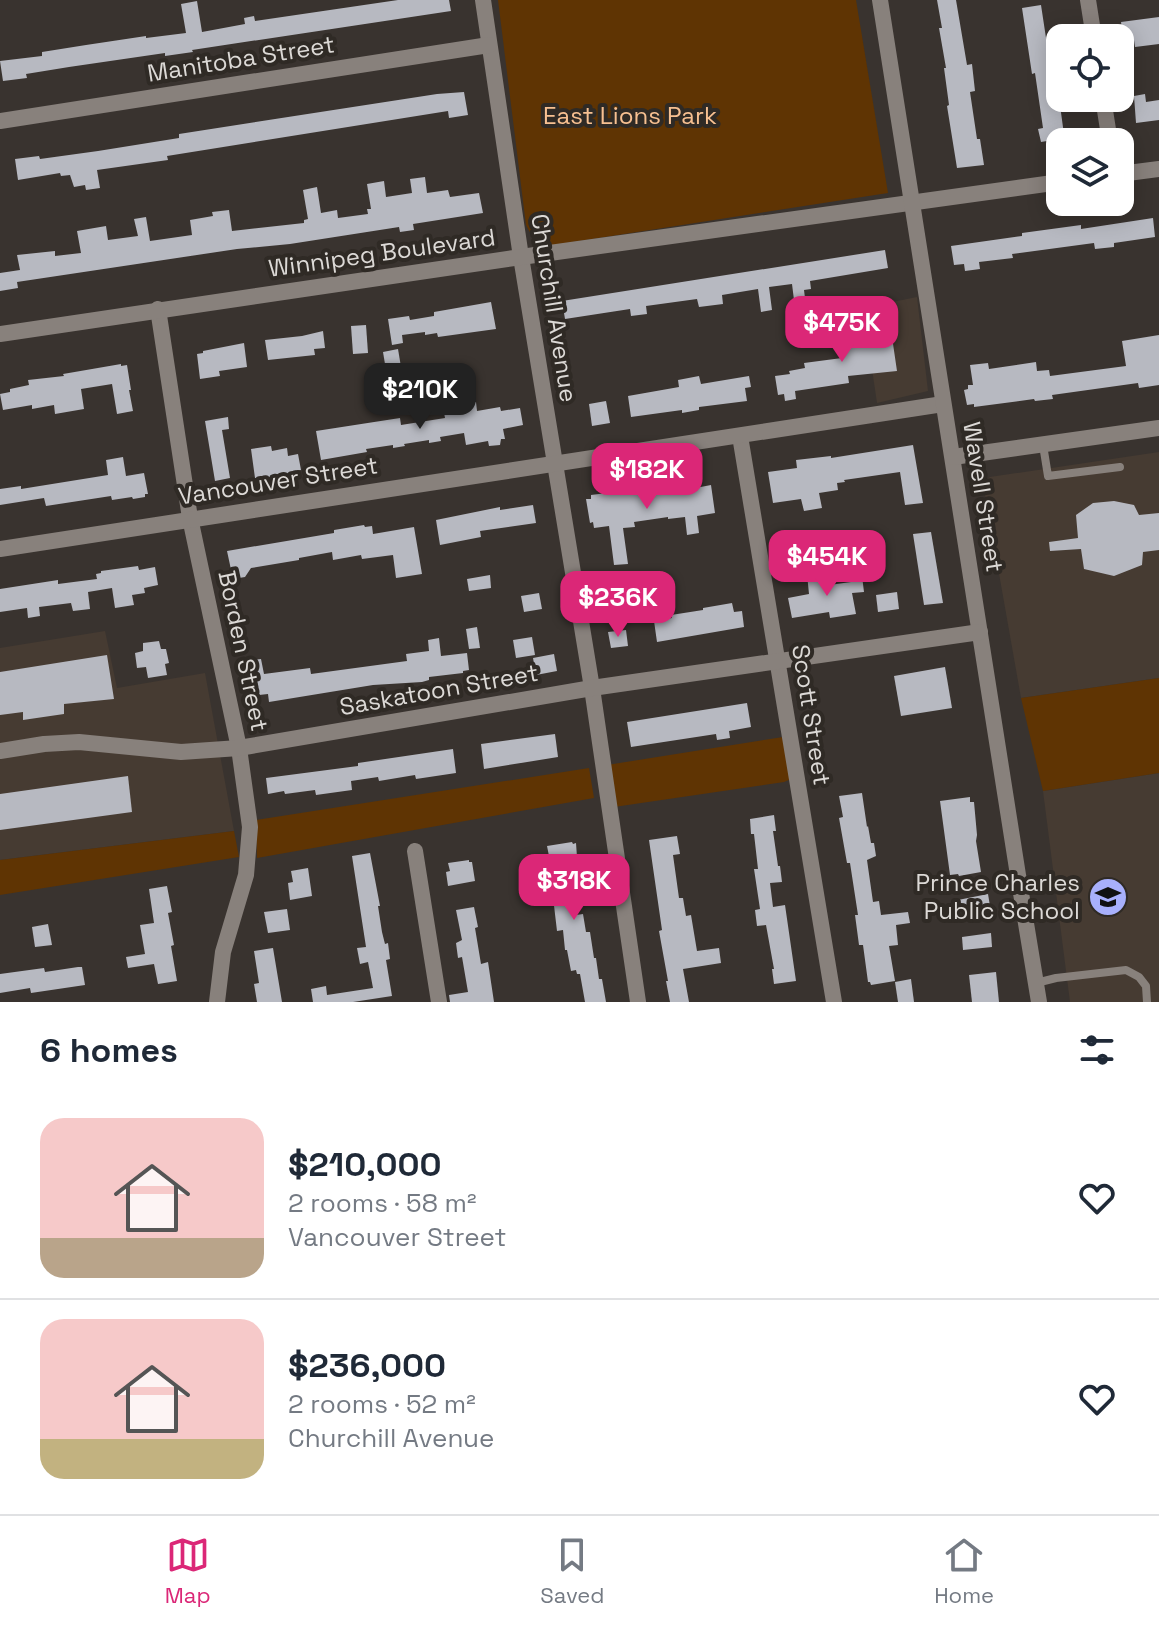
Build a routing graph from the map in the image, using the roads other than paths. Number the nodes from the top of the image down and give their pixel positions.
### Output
1 (483, 0) edge
2 (880, 0) edge
3 (1088, 0) edge
4 (1092, 24) edge
5 (489, 45) junction
6 (0, 121) edge
7 (1159, 169) edge
8 (1134, 172) edge
9 (1046, 184) edge
10 (913, 203) junction
11 (521, 257) junction
12 (158, 309) junction
13 (0, 334) edge
14 (943, 404) junction
15 (1159, 428) edge
16 (740, 436) junction
17 (1043, 445) junction
18 (953, 457) junction
19 (555, 463) junction
20 (1120, 467) dead end
21 (190, 518) junction
22 (0, 549) edge
23 (980, 632) junction
24 (778, 662) junction
25 (592, 688) junction
26 (239, 748) junction
27 (0, 751) edge
28 (415, 851) dead end
29 (1036, 983) junction
30 (217, 1002) edge
31 (439, 1002) edge
32 (638, 1002) edge
33 (834, 1002) edge
34 (1039, 1002) edge
35 (1147, 1002) edge

1 - 5 street, Churchill Avenue
2 - 10 street, Wavell Street
3 - 4 street
5 - 6 street, Manitoba Street
5 - 11 street, Churchill Avenue
7 - 8 street
9 - 10 street, Winnipeg Boulevard
10 - 11 street, Winnipeg Boulevard
10 - 14 street, Wavell Street
11 - 12 street, Winnipeg Boulevard
11 - 19 street, Churchill Avenue
12 - 13 street, Winnipeg Boulevard
12 - 21 street, Borden Street
14 - 16 street, Vancouver Street
14 - 18 street, Wavell Street
15 - 17 street
16 - 19 street, Vancouver Street
16 - 24 street, Scott Street
17 - 18 street
17 - 20 lane
18 - 23 street, Wavell Street
19 - 21 street, Vancouver Street
19 - 25 street, Churchill Avenue
21 - 22 street, Vancouver Street
21 - 26 street, Borden Street
23 - 24 street, Saskatoon Street
23 - 29 street, Wavell Street
24 - 25 street, Saskatoon Street
24 - 33 street, Scott Street
25 - 26 street, Saskatoon Street
25 - 32 street, Churchill Avenue
26 - 27 street, Saskatoon Street
26 - 30 street, Borden Street
28 - 31 street
29 - 34 street, Wavell Street
29 - 35 lane

